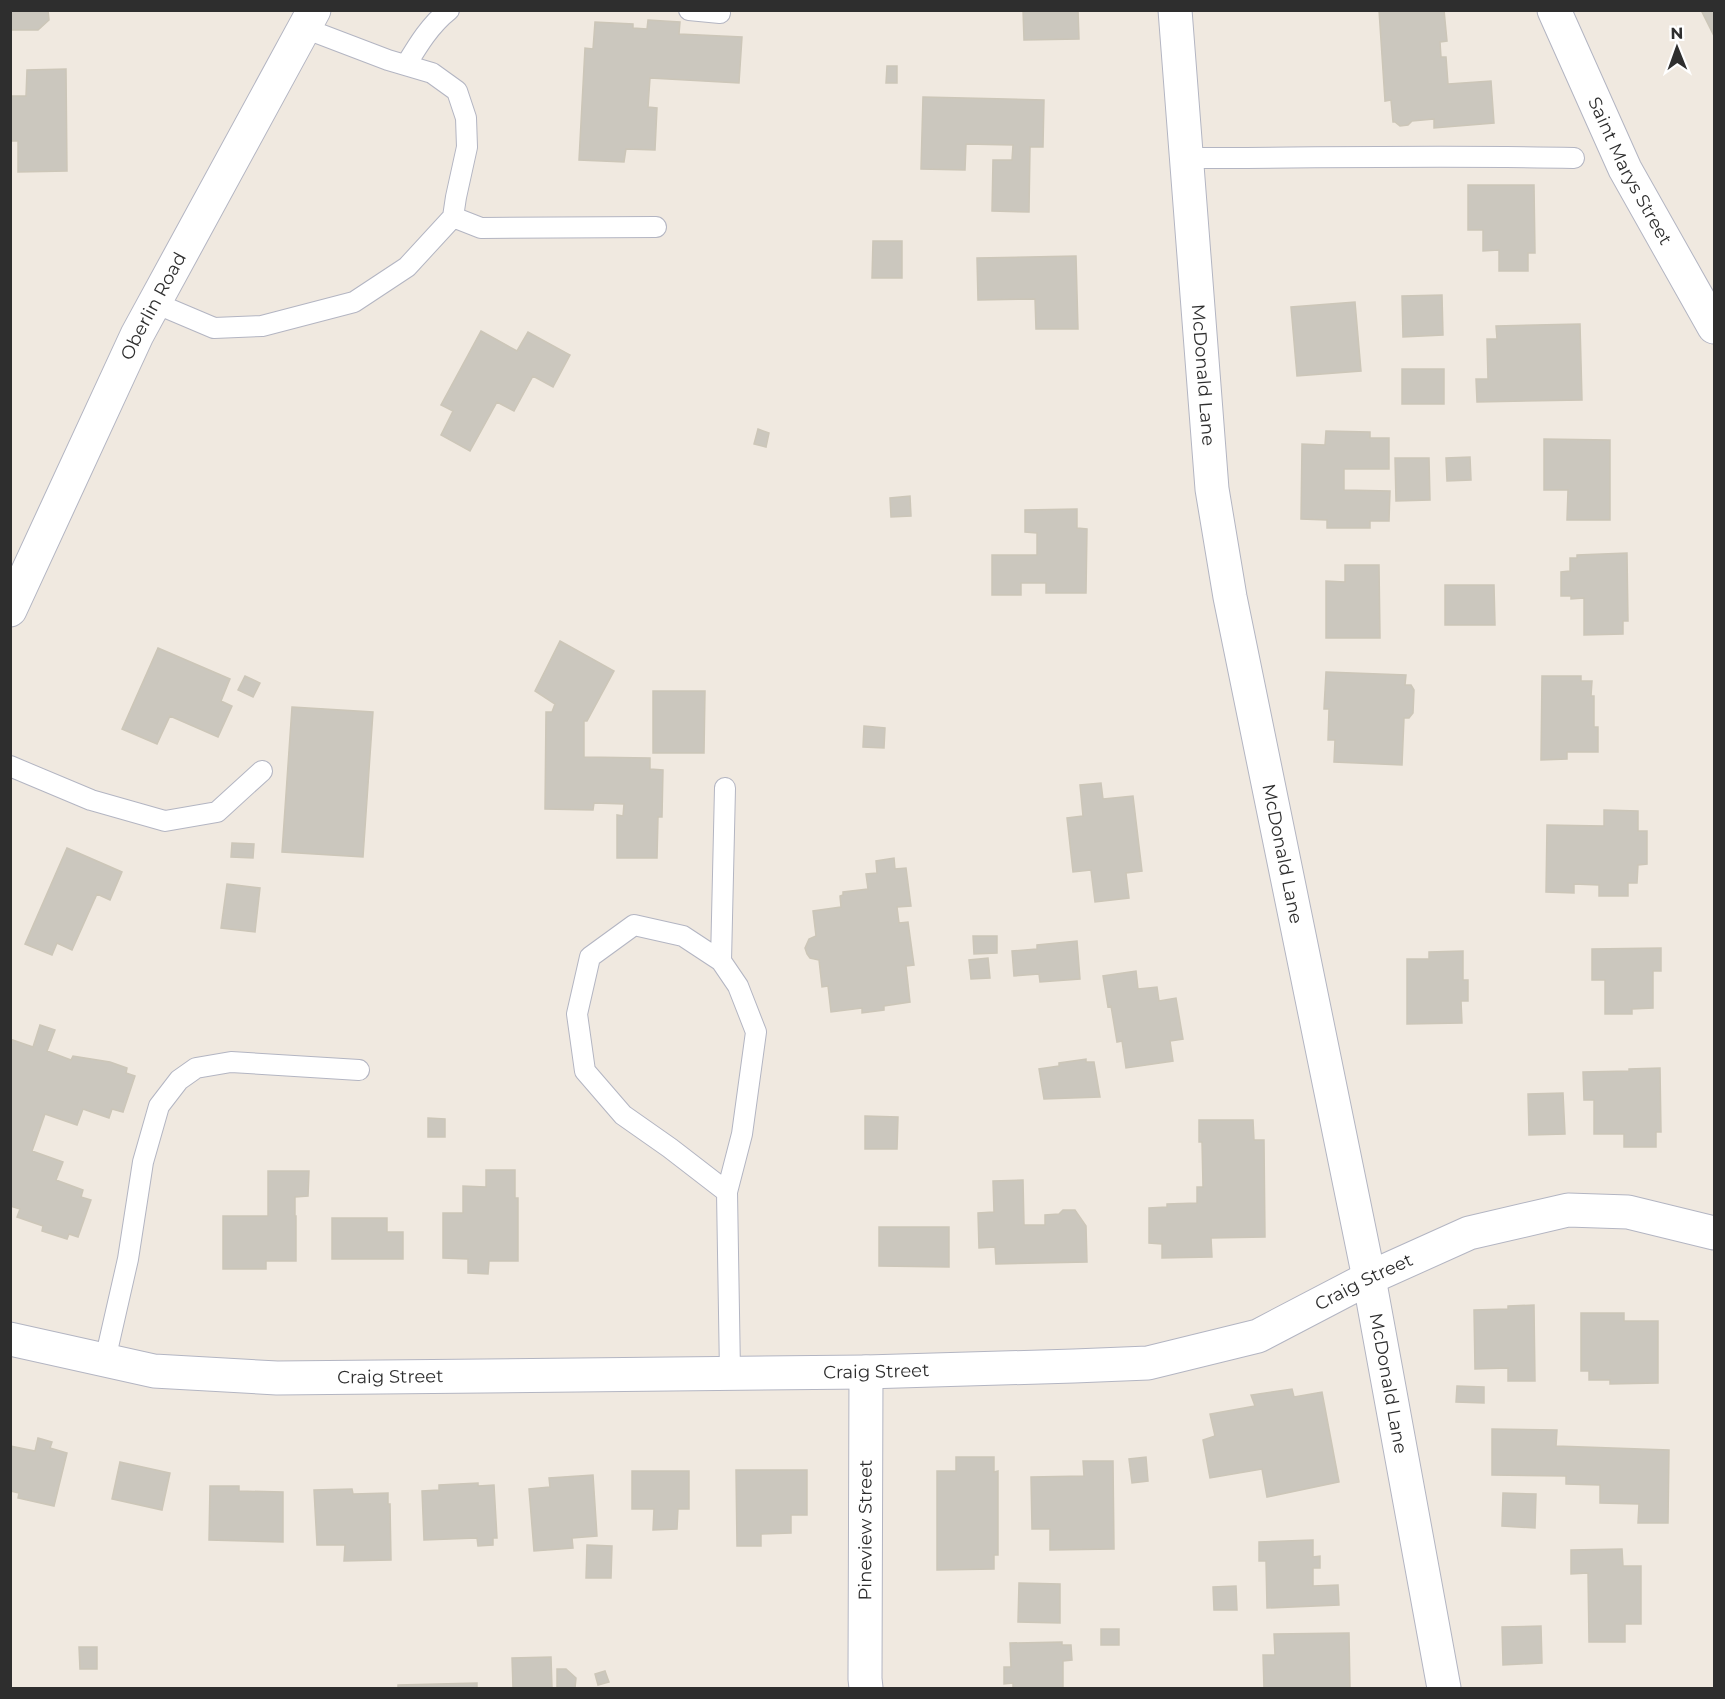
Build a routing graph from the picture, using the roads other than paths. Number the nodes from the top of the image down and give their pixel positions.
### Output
1 (449, 10) edge
2 (689, 10) edge
3 (1174, 10) edge
4 (1554, 10) edge
5 (720, 13) dead end
6 (309, 19) edge
7 (406, 65) junction
8 (1186, 158) junction
9 (1574, 158) dead end
10 (453, 217) junction
11 (656, 227) dead end
12 (155, 303) junction
13 (1714, 327) edge
14 (10, 610) edge
15 (10, 766) edge
16 (262, 771) dead end
17 (725, 788) dead end
18 (722, 961) junction
19 (359, 1070) dead end
20 (727, 1192) junction
21 (1714, 1233) edge
22 (1370, 1278) junction
23 (10, 1339) edge
24 (105, 1360) junction
25 (866, 1372) junction
26 (730, 1373) junction
27 (866, 1689) edge
28 (1444, 1689) edge

1 - 7 lane
2 - 5 lane
3 - 8 street, McDonald Lane
4 - 13 street, Saint Marys Street
6 - 7 lane
6 - 12 street, Oberlin Road
7 - 10 lane
8 - 9 lane
8 - 22 street, McDonald Lane
10 - 11 lane
10 - 12 lane
12 - 14 street, Oberlin Road
15 - 16 lane
17 - 18 lane
18 - 20 lane
18 - 20 lane
19 - 24 lane
20 - 26 lane
21 - 22 street, Craig Street
22 - 25 street, Craig Street
22 - 28 street, McDonald Lane
23 - 24 street, Craig Street
24 - 26 street, Craig Street
25 - 26 street, Craig Street
25 - 27 street, Pineview Street

